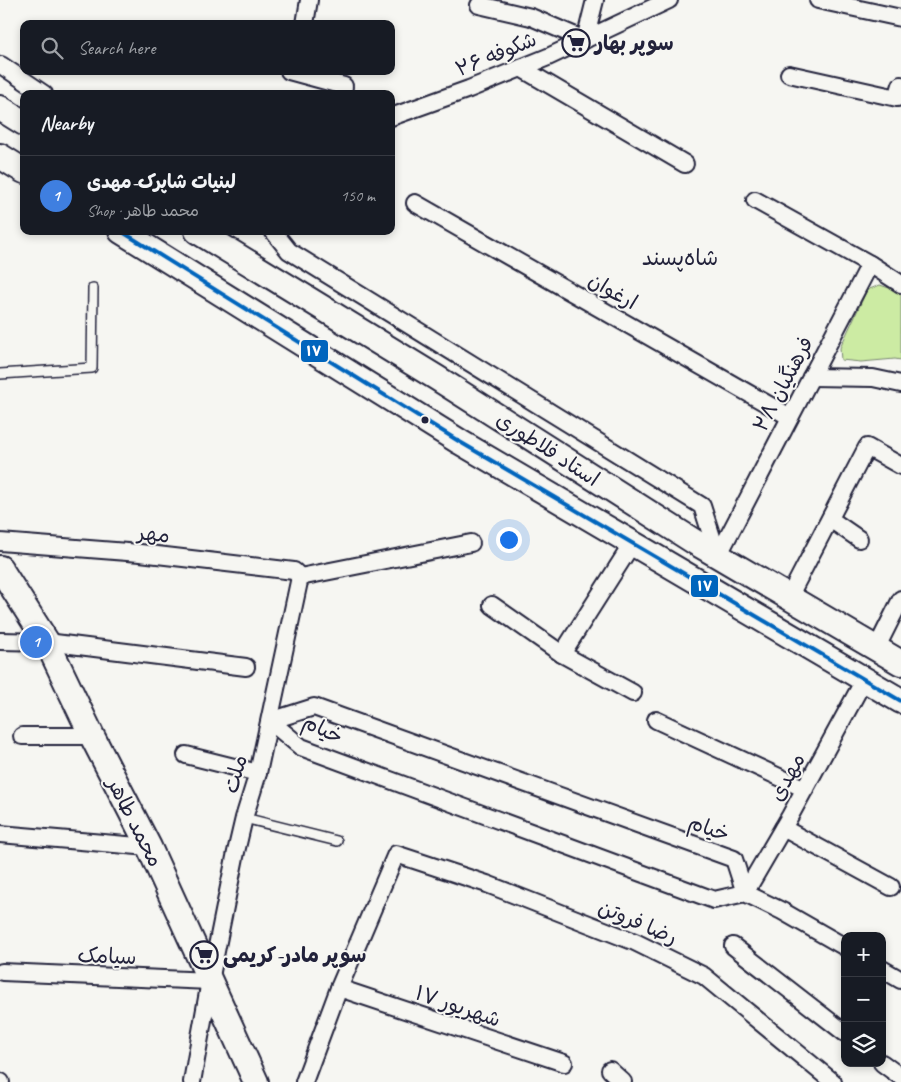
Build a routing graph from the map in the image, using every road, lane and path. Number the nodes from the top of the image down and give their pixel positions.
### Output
1 (310, 0) edge
2 (595, 0) edge
3 (669, 0) edge
4 (818, 0) edge
5 (479, 5) dead end
6 (901, 18) edge
7 (306, 20) edge
8 (585, 40) junction
9 (0, 65) edge
10 (520, 68) junction
11 (789, 74) dead end
12 (305, 75) edge
13 (38, 90) edge
14 (343, 90) edge
15 (899, 91) edge
16 (0, 108) edge
17 (395, 115) edge
18 (20, 120) edge
19 (0, 156) edge
20 (685, 164) dead end
21 (20, 168) edge
22 (755, 200) dead end
23 (415, 202) dead end
24 (127, 235) edge
25 (276, 235) edge
26 (220, 238) edge
27 (870, 264) junction
28 (901, 284) edge
29 (93, 288) dead end
30 (0, 374) edge
31 (811, 377) junction
32 (901, 384) edge
33 (790, 417) junction
34 (901, 466) edge
35 (617, 493) junction
36 (830, 518) junction
37 (597, 523) junction
38 (859, 539) dead end
39 (0, 542) edge
40 (471, 544) dead end
41 (632, 544) junction
42 (718, 556) junction
43 (0, 568) edge
44 (300, 577) junction
45 (789, 598) junction
46 (901, 599) edge
47 (492, 605) dead end
48 (0, 641) edge
49 (47, 642) junction
50 (876, 649) junction
51 (562, 654) junction
52 (901, 663) edge
53 (246, 667) dead end
54 (864, 680) junction
55 (633, 693) dead end
56 (901, 702) edge
57 (656, 720) dead end
58 (270, 721) junction
59 (22, 736) dead end
60 (92, 736) junction
61 (186, 755) dead end
62 (258, 773) junction
63 (805, 789) junction
64 (244, 818) junction
65 (783, 828) junction
66 (0, 834) edge
67 (337, 841) dead end
68 (149, 847) junction
69 (891, 887) dead end
70 (745, 893) junction
71 (841, 945) edge
72 (733, 946) dead end
73 (886, 971) edge
74 (2, 972) dead end
75 (901, 980) edge
76 (210, 981) junction
77 (339, 988) junction
78 (841, 1030) edge
79 (564, 1063) dead end
80 (886, 1066) edge
81 (610, 1070) dead end
82 (901, 1077) edge
83 (192, 1082) edge
84 (256, 1082) edge
85 (304, 1082) edge
86 (623, 1082) edge
87 (833, 1082) edge

1 - 7 street
2 - 8 street
3 - 8 street, شکوفه ۲۶
4 - 6 street
5 - 8 street
8 - 10 street, شکوفه ۲۶
9 - 13 street
10 - 17 street, شکوفه ۲۶
10 - 20 street
11 - 15 street
12 - 14 street
16 - 18 main road
19 - 21 main road
22 - 27 street
23 - 33 street, ارغوان
24 - 37 main road, استاد فلاطوری
25 - 42 street
26 - 35 main road, استاد فلاطوری
27 - 28 street
27 - 31 street, فرهنگیان ۲۸
29 - 30 lane
31 - 32 street
31 - 33 street, فرهنگیان ۲۸
33 - 42 street, فرهنگیان ۲۸
34 - 36 street
35 - 37 main road
35 - 42 main road, استاد فلاطوری
36 - 38 street
36 - 45 street
37 - 41 main road, استاد فلاطوری
39 - 44 street, مهر
40 - 44 street
41 - 51 street
41 - 54 main road, استاد فلاطوری
42 - 45 main road, استاد فلاطوری
43 - 49 main road, محمد طاهر
44 - 58 street, ملت
45 - 50 main road, استاد فلاطوری
46 - 50 street
47 - 51 street
48 - 49 street
49 - 53 street
49 - 60 main road, محمد طاهر
50 - 52 main road, استاد فلاطوری
51 - 55 street
54 - 56 main road, استاد فلاطوری
54 - 63 street, مهدی
57 - 63 street
58 - 62 street, ملت
58 - 70 street, خیام
58 - 70 street, خیام
59 - 60 street
60 - 68 main road, محمد طاهر
61 - 62 street
62 - 64 street, ملت
63 - 65 street, مهدی
64 - 67 lane
64 - 76 street, ملت
65 - 69 street
65 - 70 street, مهدی
66 - 68 street
68 - 76 main road, محمد طاهر
70 - 71 street
72 - 78 street
73 - 75 street
74 - 76 street, سیامک
76 - 83 street, ملت
76 - 84 main road, محمد طاهر
77 - 79 street, ۱۷ شهریور
77 - 85 street
77 - 87 street, رضا فروتن
80 - 82 street
81 - 86 street

